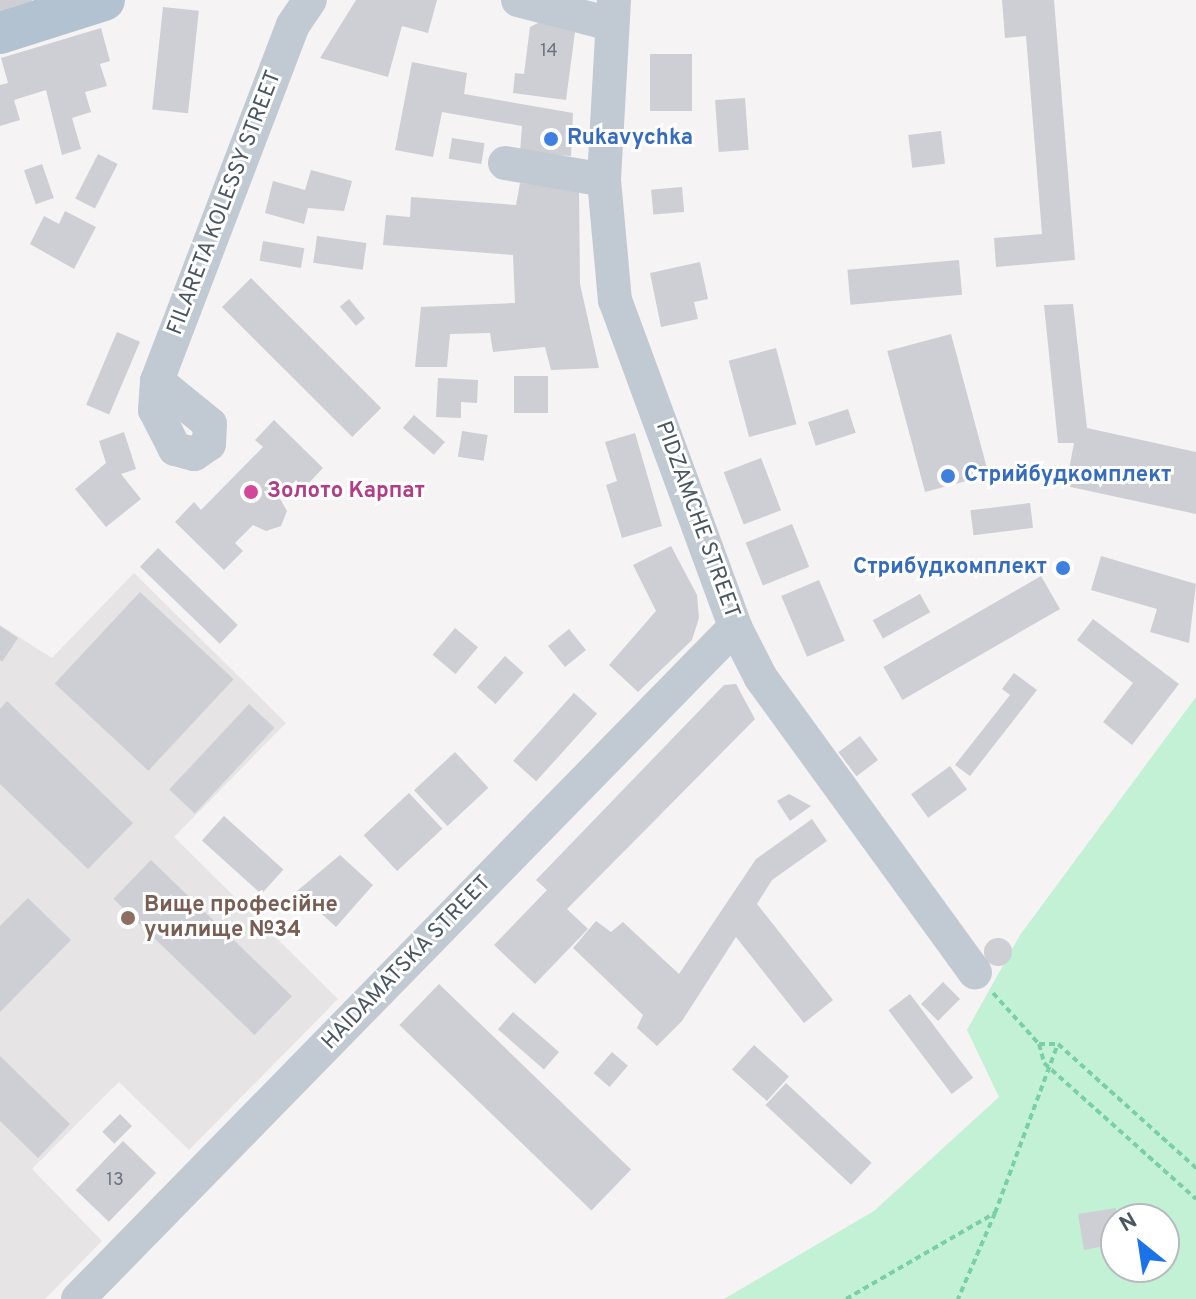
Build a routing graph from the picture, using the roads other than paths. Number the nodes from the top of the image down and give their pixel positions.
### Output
1 (104, 0) edge
2 (518, 0) edge
3 (298, 8) edge
4 (613, 12) edge
5 (0, 33) edge
6 (505, 163) dead end
7 (604, 180) junction
8 (157, 381) dead end
9 (735, 627) junction
10 (975, 973) road end
11 (78, 1299) edge

1 - 5 main road
2 - 4 street
3 - 8 street, FILARETA KOLESSY STREET
4 - 7 street, PIDZAMCHE STREET
6 - 7 street
7 - 9 street, PIDZAMCHE STREET
9 - 10 street, PIDZAMCHE STREET
9 - 11 street, HAIDAMATSKA STREET

